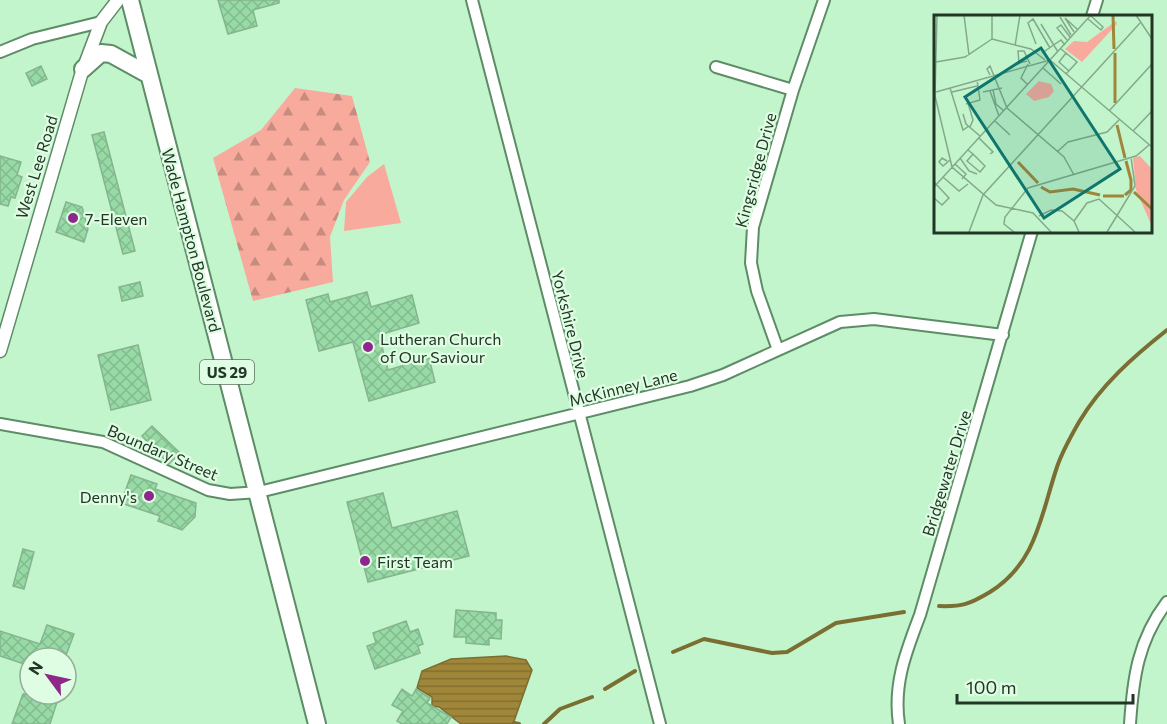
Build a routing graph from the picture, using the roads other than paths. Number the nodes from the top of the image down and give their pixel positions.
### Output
1 (118, 0) edge
2 (130, 0) edge
3 (472, 0) edge
4 (824, 0) edge
5 (1097, 0) edge
6 (1092, 15) edge
7 (101, 22) junction
8 (0, 52) edge
9 (716, 68) dead end
10 (83, 69) junction
11 (149, 75) junction
12 (793, 90) junction
13 (1032, 232) edge
14 (1003, 335) junction
15 (778, 350) junction
16 (0, 351) edge
17 (579, 413) junction
18 (0, 424) edge
19 (251, 493) junction
20 (1167, 602) edge
21 (317, 724) edge
22 (660, 724) edge
23 (899, 724) edge
24 (1130, 724) edge

1 - 7 street, West Lee Road
2 - 11 main road, Wade Hampton Boulevard / US 29
3 - 17 street, Yorkshire Drive
4 - 12 street, Kingsridge Drive
5 - 6 street
7 - 8 street
7 - 10 street, West Lee Road
9 - 12 street
10 - 11 main road
10 - 16 street, West Lee Road
11 - 19 main road, Wade Hampton Boulevard / US 29
12 - 15 street, Kingsridge Drive
13 - 14 street, Bridgewater Drive
14 - 15 street, McKinney Lane
14 - 23 street, Bridgewater Drive
15 - 17 street, McKinney Lane
17 - 19 street, McKinney Lane
17 - 22 street, Yorkshire Drive
18 - 19 street, Boundary Street
19 - 21 main road, Wade Hampton Boulevard / US 29
20 - 24 street

